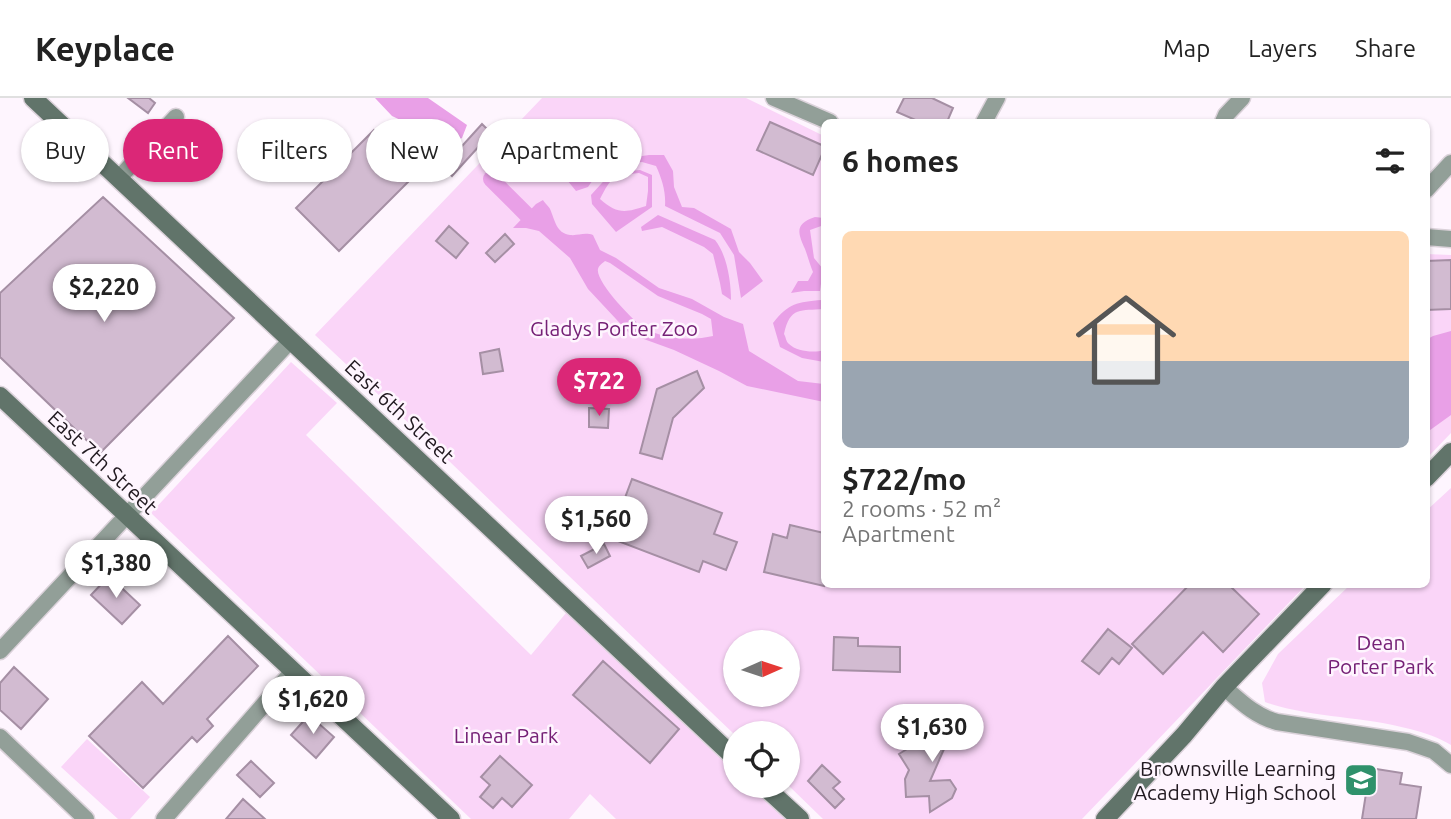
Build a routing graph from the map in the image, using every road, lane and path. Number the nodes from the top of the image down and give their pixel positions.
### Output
1 (33, 98) edge
2 (774, 98) edge
3 (998, 98) edge
4 (1241, 98) edge
5 (176, 117) dead end
6 (823, 119) edge
7 (986, 119) edge
8 (1224, 119) edge
9 (1451, 163) edge
10 (119, 178) junction
11 (1430, 186) edge
12 (1430, 237) edge
13 (1451, 239) edge
14 (291, 340) junction
15 (0, 396) edge
16 (1451, 453) edge
17 (1430, 474) edge
18 (128, 516) junction
19 (1319, 588) edge
20 (0, 651) edge
21 (293, 671) junction
22 (1224, 687) junction
23 (0, 737) edge
24 (723, 747) edge
25 (1451, 765) edge
26 (777, 798) edge
27 (86, 819) edge
28 (164, 819) edge
29 (451, 819) edge
30 (800, 819) edge
31 (1105, 819) edge

1 - 10 main road, East 6th Street
2 - 6 street
3 - 7 street
4 - 8 street
5 - 10 street
9 - 11 street
10 - 14 main road, East 6th Street
12 - 13 street
14 - 18 street
14 - 24 main road, East 6th Street
15 - 18 main road, East 7th Street
16 - 17 main road
18 - 20 street
18 - 21 main road, East 7th Street
19 - 22 main road
21 - 28 street
21 - 29 main road, East 7th Street
22 - 25 street
22 - 31 main road
23 - 27 street
26 - 30 main road

